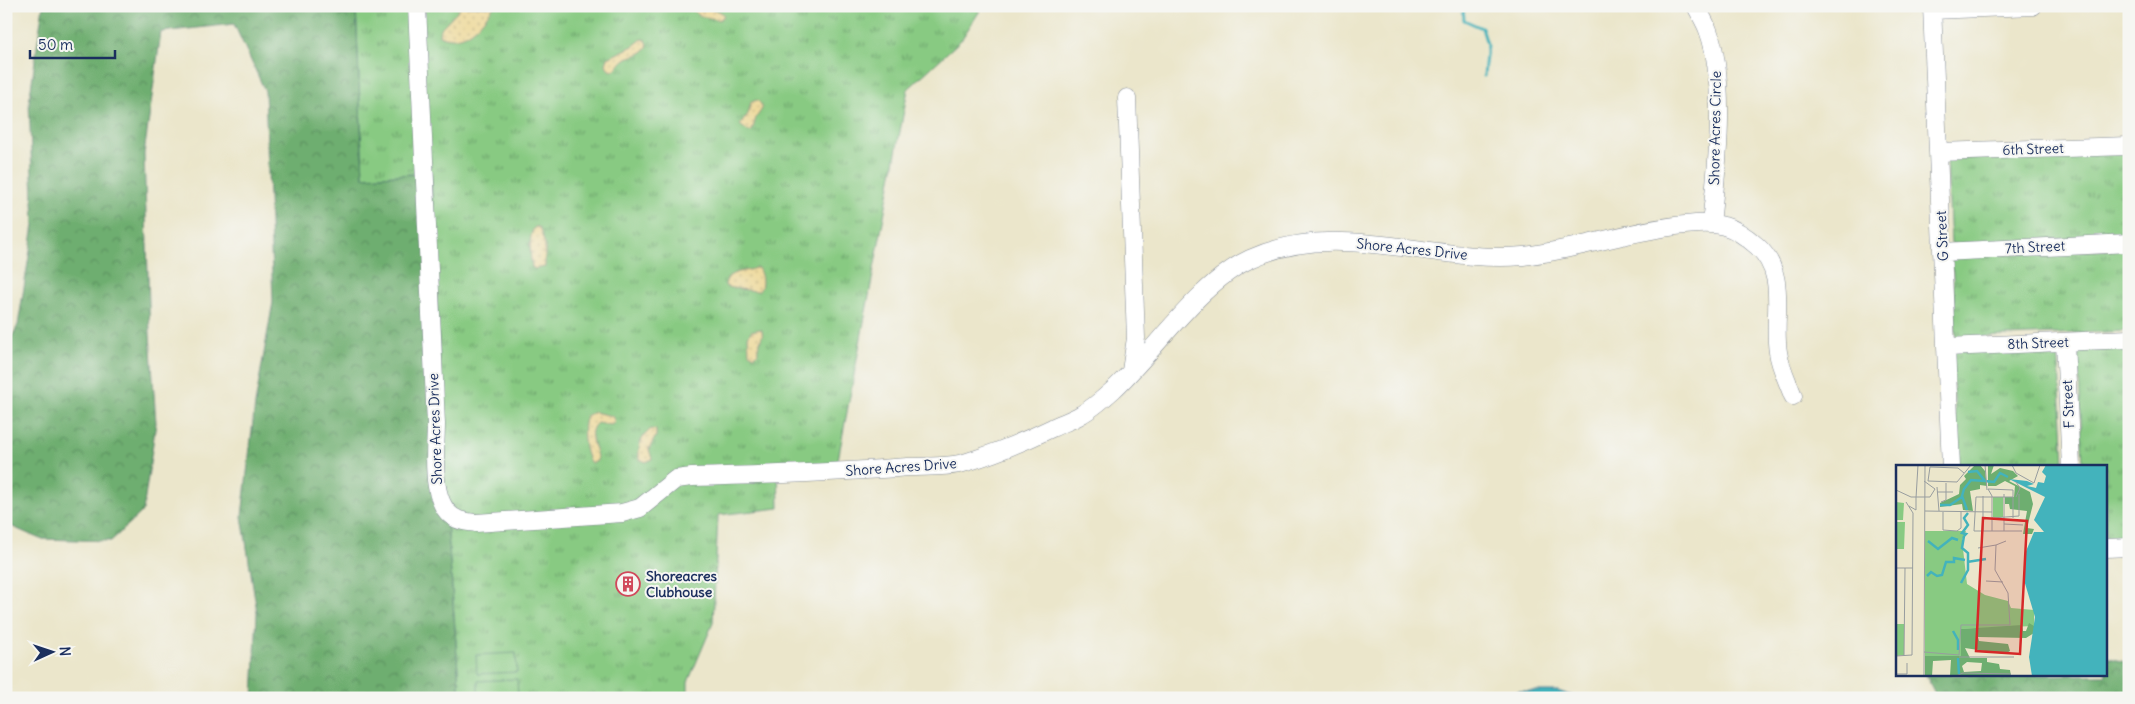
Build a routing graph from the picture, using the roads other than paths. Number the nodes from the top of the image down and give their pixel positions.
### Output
1 (417, 6) edge
2 (1696, 6) edge
3 (2033, 6) edge
4 (1932, 8) edge
5 (1126, 98) dead end
6 (2129, 146) edge
7 (1938, 152) junction
8 (1711, 224) junction
9 (2129, 243) edge
10 (1942, 252) junction
11 (2129, 339) edge
12 (2065, 342) junction
13 (1947, 347) junction
14 (1131, 371) junction
15 (1793, 396) dead end
16 (1951, 465) edge
17 (2071, 465) edge
18 (2129, 547) edge
19 (2108, 548) edge

1 - 14 street, Shore Acres Drive
2 - 8 street, Shore Acres Circle
3 - 4 street
4 - 7 street, G Street
5 - 14 street
6 - 7 street, 6th Street
7 - 10 street, G Street
8 - 14 street, Shore Acres Drive
8 - 15 street, Shore Acres Drive
9 - 10 street, 7th Street
10 - 13 street, G Street
11 - 12 street, 8th Street
12 - 13 street, 8th Street
12 - 17 street, F Street
13 - 16 street, G Street
18 - 19 street

